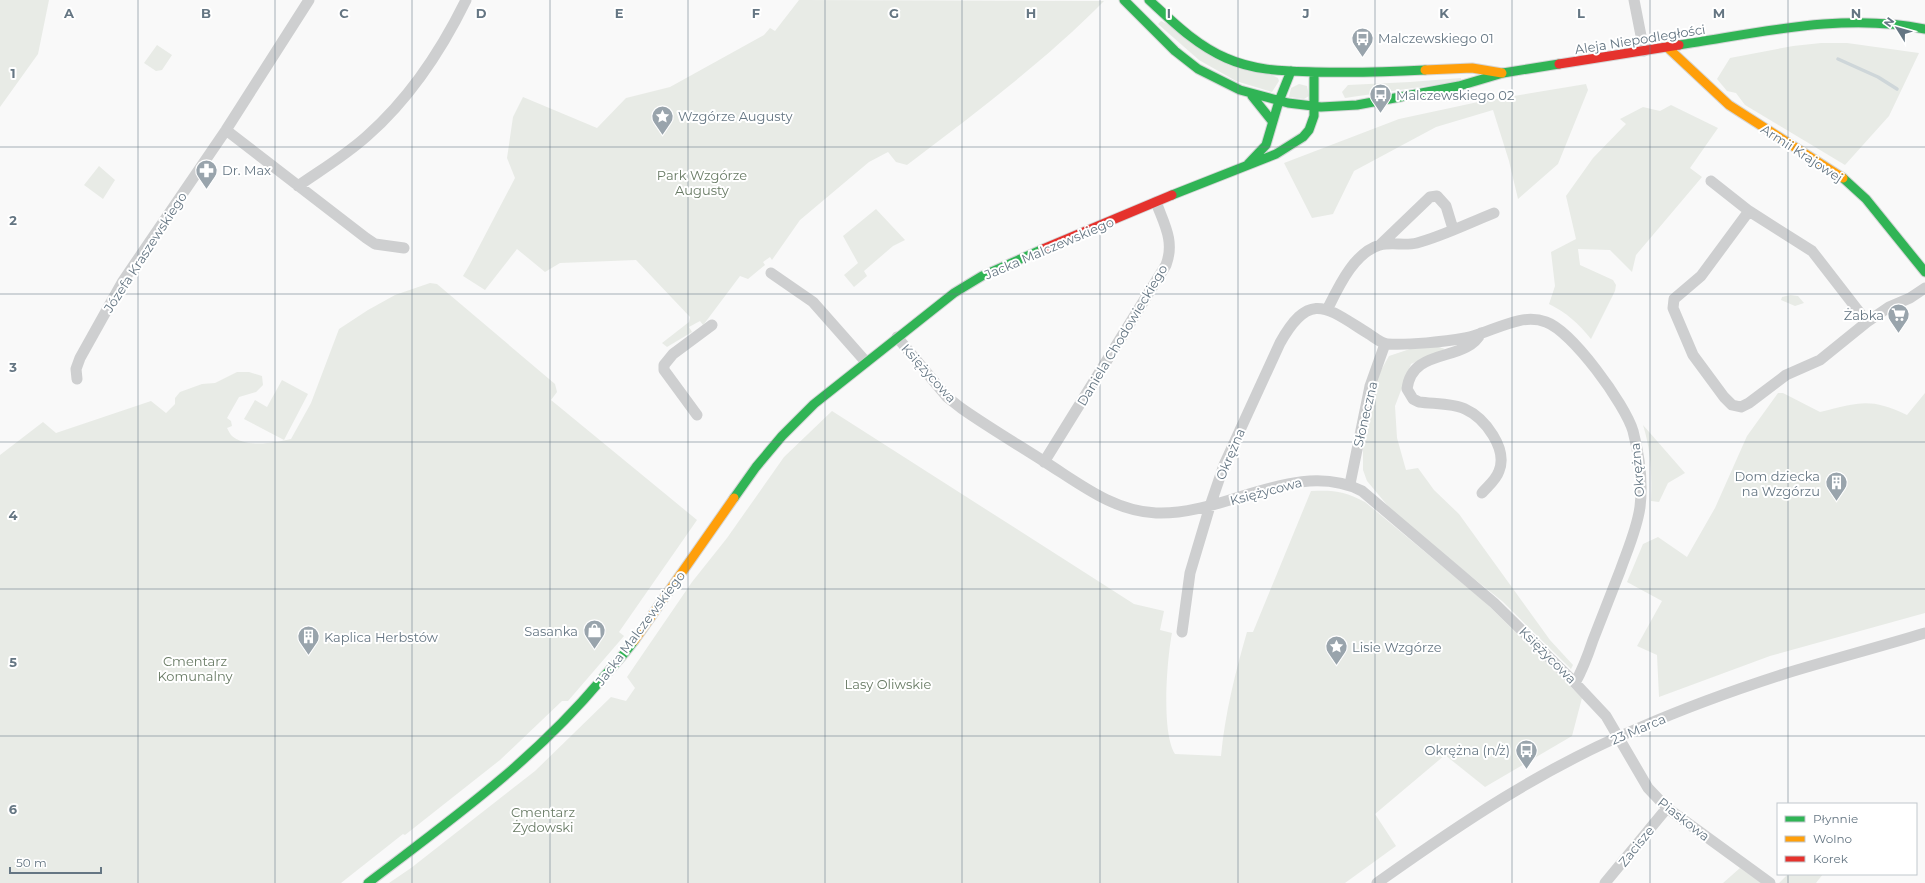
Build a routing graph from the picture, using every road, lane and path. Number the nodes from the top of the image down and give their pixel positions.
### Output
1 (309, 0) edge
2 (466, 0) edge
3 (1124, 0) edge
4 (1149, 0) edge
5 (1634, 0) edge
6 (1925, 28) edge
7 (1667, 47) junction
8 (1644, 51) junction
9 (1291, 71) junction
10 (1314, 72) junction
11 (1503, 73) junction
12 (1252, 96) junction
13 (1279, 101) junction
14 (1315, 106) junction
15 (1272, 121) junction
16 (226, 130) junction
17 (1248, 164) junction
18 (1711, 181) dead end
19 (298, 186) junction
20 (1156, 202) junction
21 (1750, 211) junction
22 (1494, 213) dead end
23 (1453, 229) junction
24 (1380, 245) junction
25 (404, 248) dead end
26 (1925, 272) edge
27 (771, 273) dead end
28 (1925, 288) edge
29 (1327, 310) junction
30 (1867, 322) junction
31 (712, 325) dead end
32 (1481, 333) junction
33 (897, 337) junction
34 (1385, 344) junction
35 (866, 362) junction
36 (77, 379) dead end
37 (697, 414) dead end
38 (1044, 462) junction
39 (1350, 484) junction
40 (1482, 492) dead end
41 (1210, 506) junction
42 (1182, 632) dead end
43 (1925, 633) edge
44 (1575, 683) junction
45 (1617, 737) junction
46 (1667, 808) junction
47 (368, 883) edge
48 (1377, 883) edge
49 (1605, 883) edge
50 (1770, 883) edge

1 - 16 street, Józefa Kraszewskiego
2 - 19 street
3 - 12 main road, Aleja Niepodległości
4 - 9 main road, Aleja Niepodległości
5 - 8 street
6 - 7 main road, Aleja Niepodległości
7 - 8 main road, Aleja Niepodległości
7 - 26 main road, Armii Krajowej
8 - 11 main road, Aleja Niepodległości
9 - 10 main road, Aleja Niepodległości
9 - 13 main road
10 - 11 main road, Aleja Niepodległości
10 - 14 main road, Jacka Malczewskiego
11 - 14 main road, Aleja Niepodległości
12 - 13 main road, Aleja Niepodległości
12 - 15 main road
13 - 14 main road, Aleja Niepodległości
13 - 15 main road
14 - 17 main road, Jacka Malczewskiego
15 - 17 main road, Jacka Malczewskiego
16 - 19 street
16 - 36 street, Józefa Kraszewskiego
17 - 20 main road, Jacka Malczewskiego
18 - 21 street
19 - 25 street
20 - 33 main road, Jacka Malczewskiego
20 - 38 street, Daniela Chodowieckiego
21 - 30 street
21 - 30 street
22 - 23 street
23 - 24 street
23 - 24 street
24 - 29 street
27 - 35 street
28 - 30 street
29 - 34 street, Okrężna
29 - 41 street, Okrężna
31 - 37 street
32 - 34 street, Okrężna
32 - 40 street, Okrężna
32 - 44 street, Okrężna
33 - 35 main road, Jacka Malczewskiego
33 - 38 street, Księżycowa
34 - 39 street, Słoneczna
35 - 47 main road, Jacka Malczewskiego
38 - 41 street, Księżycowa
39 - 41 street, Księżycowa
39 - 44 street, Księżycowa
41 - 42 street, Okrężna
43 - 45 street, 23 Marca
44 - 45 street, Księżycowa
45 - 46 street, Piaskowa
45 - 48 street, 23 Marca
46 - 49 street, Zacisze
46 - 50 street, Piaskowa

